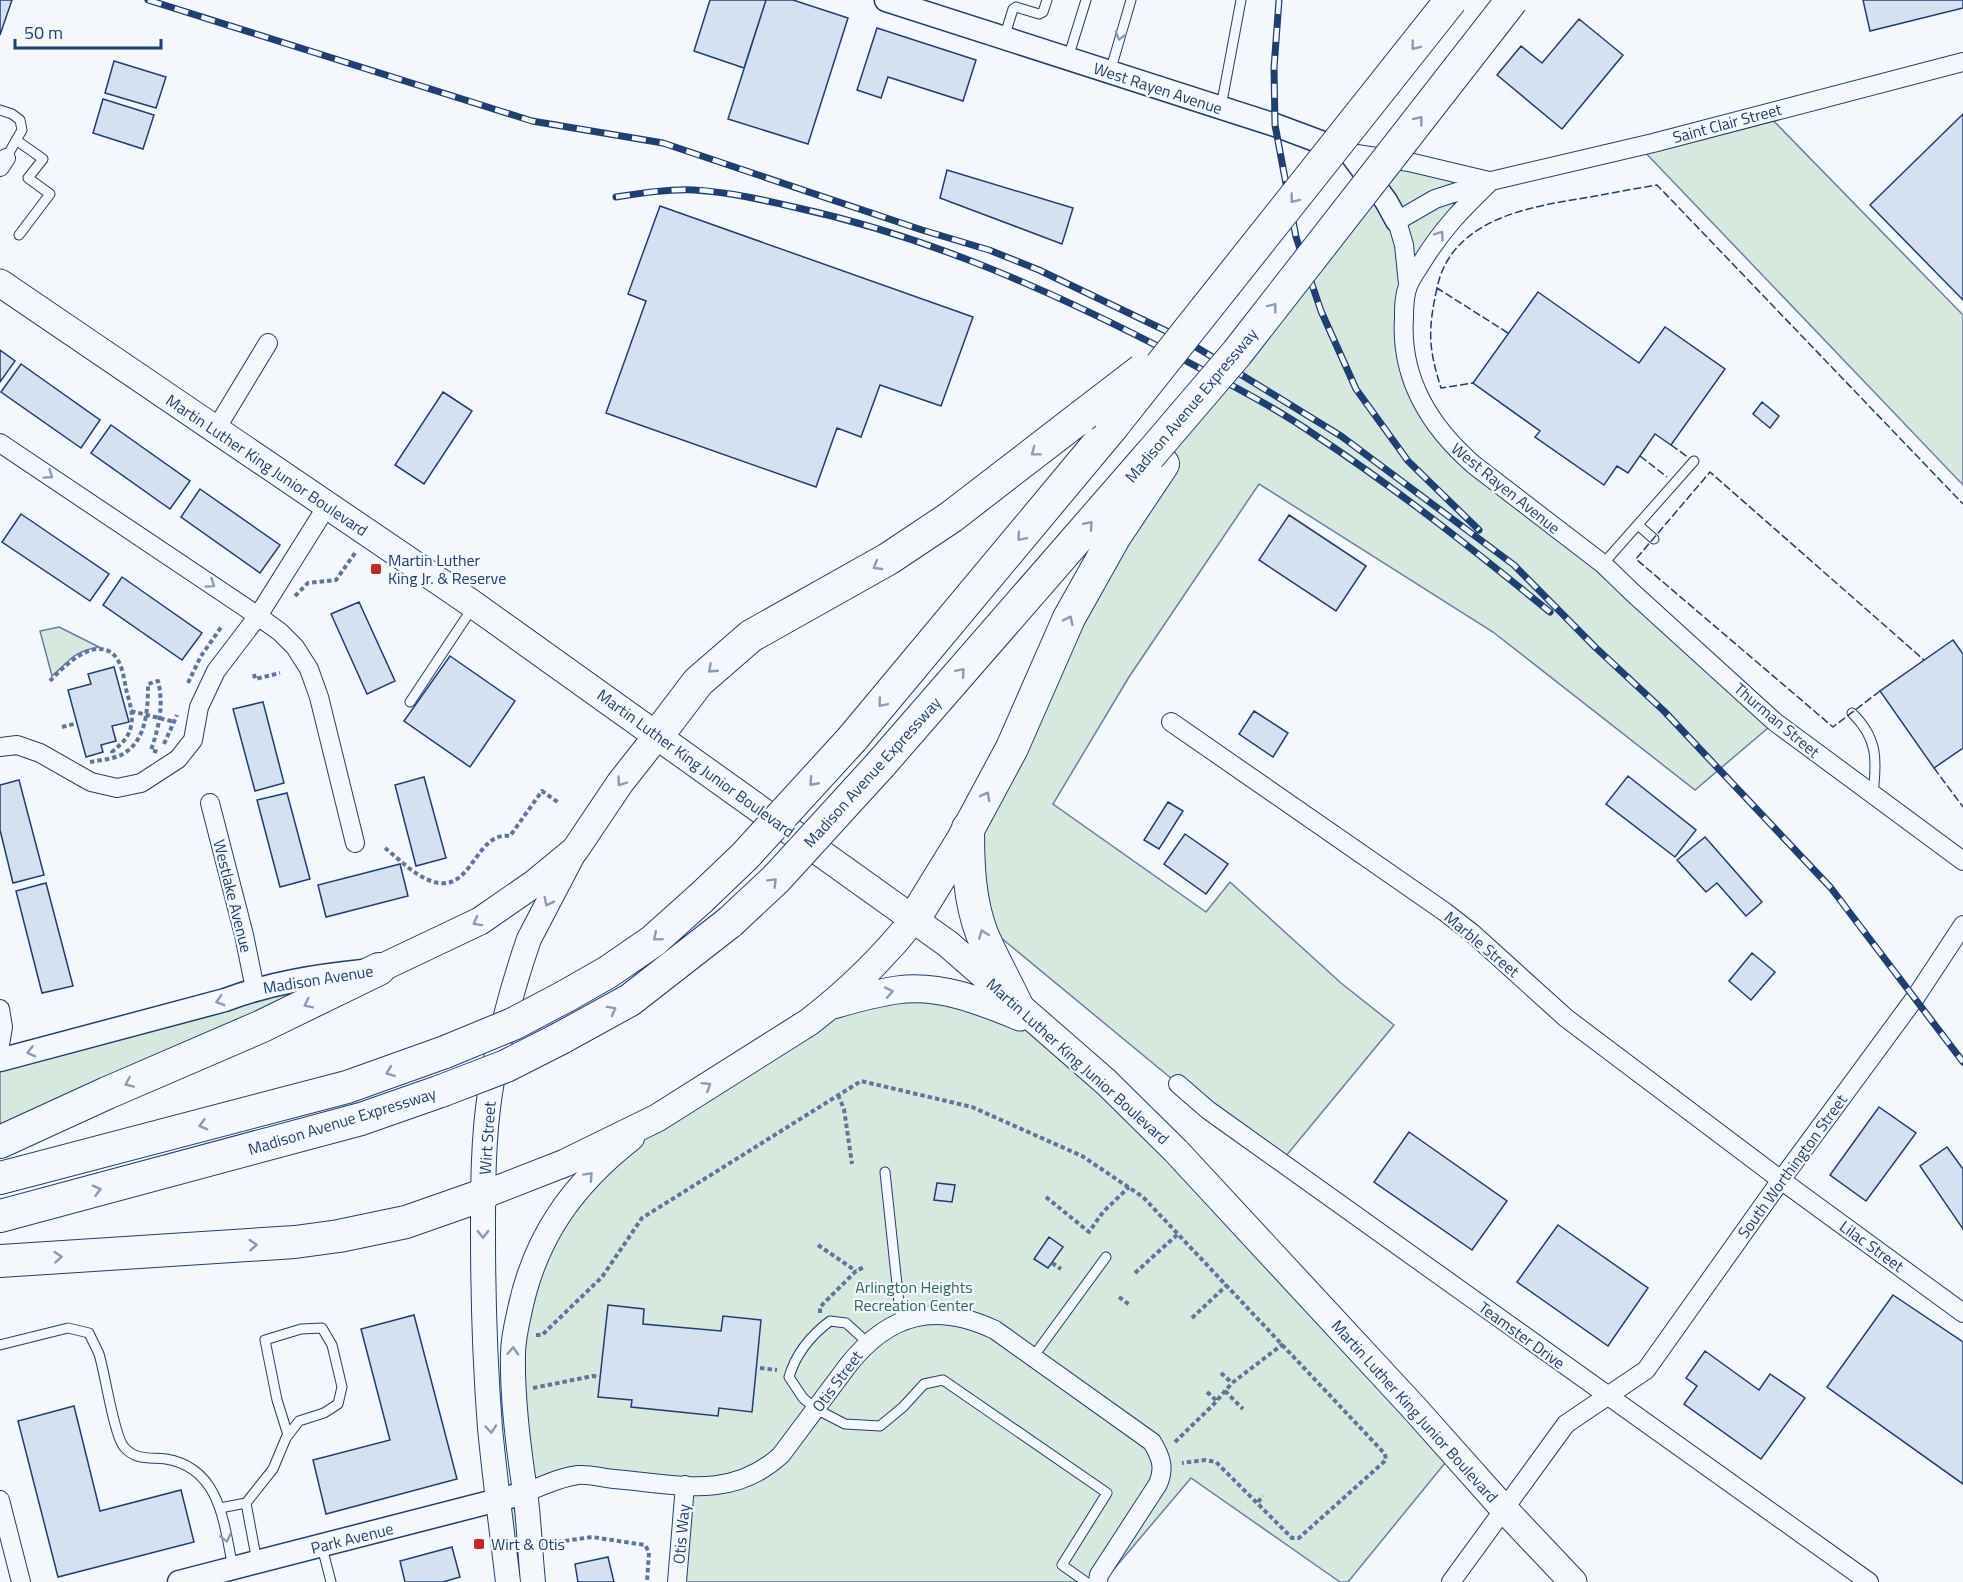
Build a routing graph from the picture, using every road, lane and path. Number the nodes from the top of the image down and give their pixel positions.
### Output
1 (886, 0) edge
2 (1047, 0) edge
3 (1086, 0) edge
4 (1131, 0) edge
5 (1241, 0) edge
6 (1451, 0) edge
7 (1512, 0) edge
8 (1004, 38) junction
9 (1068, 58) junction
10 (1963, 62) edge
11 (1110, 72) junction
12 (1221, 108) junction
13 (0, 110) edge
14 (16, 140) junction
15 (1350, 153) junction
16 (3, 163) edge
17 (1491, 182) junction
18 (1397, 221) junction
19 (19, 235) dead end
20 (0, 284) edge
21 (1408, 284) junction
22 (1183, 339) junction
23 (268, 342) dead end
24 (216, 429) junction
25 (0, 443) edge
26 (1156, 460) junction
27 (1694, 461) dead end
28 (327, 506) junction
29 (1638, 525) junction
30 (1654, 539) dead end
31 (355, 553) dead end
32 (1603, 564) junction
33 (293, 599) dead end
34 (474, 605) junction
35 (258, 616) junction
36 (280, 673) dead end
37 (254, 674) dead end
38 (50, 681) dead end
39 (410, 702) dead end
40 (131, 711) junction
41 (1852, 713) dead end
42 (146, 715) junction
43 (160, 719) junction
44 (1171, 722) dead end
45 (74, 724) dead end
46 (62, 726) dead end
47 (657, 736) junction
48 (0, 747) edge
49 (1873, 794) junction
50 (210, 803) dead end
51 (559, 803) dead end
52 (969, 828) junction
53 (355, 843) dead end
54 (385, 848) dead end
55 (575, 850) junction
56 (1963, 861) edge
57 (914, 919) junction
58 (1963, 925) edge
59 (379, 969) junction
60 (255, 989) junction
61 (832, 1005) junction
62 (0, 1009) edge
63 (1028, 1015) junction
64 (0, 1045) edge
65 (0, 1060) edge
66 (1178, 1084) dead end
67 (838, 1095) junction
68 (657, 1118) junction
69 (0, 1142) edge
70 (852, 1164) dead end
71 (885, 1172) dead end
72 (0, 1178) edge
73 (1781, 1180) junction
74 (1129, 1187) junction
75 (483, 1196) junction
76 (1046, 1197) dead end
77 (0, 1216) edge
78 (1179, 1233) junction
79 (818, 1245) dead end
80 (1106, 1257) dead end
81 (0, 1261) edge
82 (1052, 1263) dead end
83 (864, 1267) dead end
84 (1061, 1269) dead end
85 (856, 1271) junction
86 (1135, 1273) dead end
87 (1227, 1285) junction
88 (1119, 1297) dead end
89 (1131, 1306) dead end
90 (1963, 1313) edge
91 (820, 1314) dead end
92 (1192, 1318) dead end
93 (901, 1322) junction
94 (535, 1335) dead end
95 (868, 1343) junction
96 (1283, 1344) junction
97 (0, 1345) edge
98 (1033, 1357) junction
99 (760, 1368) dead end
100 (781, 1370) dead end
101 (1221, 1373) dead end
102 (600, 1377) dead end
103 (1232, 1383) junction
104 (531, 1388) dead end
105 (1225, 1391) junction
106 (1207, 1392) dead end
107 (1608, 1396) junction
108 (1217, 1401) junction
109 (816, 1409) junction
110 (1244, 1409) dead end
111 (288, 1435) junction
112 (1175, 1442) dead end
113 (1182, 1463) dead end
114 (685, 1485) junction
115 (525, 1493) junction
116 (1263, 1497) dead end
117 (498, 1499) junction
118 (0, 1500) edge
119 (1258, 1502) junction
120 (246, 1503) junction
121 (220, 1508) junction
122 (1504, 1509) junction
123 (546, 1543) dead end
124 (322, 1546) junction
125 (257, 1562) junction
126 (233, 1568) junction
127 (21, 1582) edge
128 (179, 1582) edge
129 (331, 1582) edge
130 (507, 1582) edge
131 (533, 1582) edge
132 (647, 1582) edge
133 (677, 1582) edge
134 (1086, 1582) edge
135 (1098, 1582) edge
136 (1450, 1582) edge
137 (1574, 1582) edge
138 (1869, 1582) edge

1 - 8 street, West Rayen Avenue
2 - 8 lane
3 - 9 lane
4 -> 11 lane
5 - 12 lane
6 -> 22 highway, Madison Avenue Expressway, bridge
26 -> 7 highway, Madison Avenue Expressway, bridge
8 - 9 street, West Rayen Avenue
9 - 11 street, West Rayen Avenue
10 - 17 street, Saint Clair Street
11 - 12 street, West Rayen Avenue
12 - 15 street, West Rayen Avenue
13 - 14 lane
14 - 16 lane
14 - 19 lane
15 - 17 street, Saint Clair Street
15 - 18 street
17 - 18 street, Saint Clair Street
21 -> 17 street, West Rayen Avenue
18 - 21 street
20 - 24 main road, Martin Luther King Junior Boulevard
21 - 32 street, West Rayen Avenue
22 -> 47 highway, bridge
22 -> 72 highway, Madison Avenue Expressway, bridge
23 - 24 street
24 - 28 main road, Martin Luther King Junior Boulevard
25 -> 35 street
52 -> 26 highway
77 -> 26 highway, Madison Avenue Expressway, bridge
27 - 29 lane
28 - 34 main road, Martin Luther King Junior Boulevard
28 - 35 street
29 - 30 lane
29 - 32 lane
31 - 33 path
32 - 49 street, Thurman Street
34 - 39 lane
34 - 47 main road, Martin Luther King Junior Boulevard
35 - 48 street
35 - 53 street
36 - 37 path
38 - 40 path
40 - 42 path
40 - 42 path
41 - 49 lane
42 - 43 path
42 - 43 path
43 - 43 path
44 - 73 street, Marble Street
45 - 46 path
47 -> 55 main road, Wirt Street
47 - 57 main road, Martin Luther King Junior Boulevard
49 - 56 street, Thurman Street
50 - 60 street, Westlake Avenue
51 - 54 path
52 - 57 highway
63 -> 52 highway
55 -> 59 main road, Madison Avenue
55 -> 75 main road, Wirt Street
57 - 61 main road
57 - 63 main road, Martin Luther King Junior Boulevard
58 - 73 street, South Worthington Street
59 - 60 street, Madison Avenue
59 -> 69 highway
60 -> 65 street, Madison Avenue
61 -> 63 main road
68 -> 61 main road
62 - 64 street
63 - 122 main road, Martin Luther King Junior Boulevard
66 - 107 street, Teamster Drive
67 - 70 path
67 - 74 path
67 - 94 path
68 - 75 main road
115 -> 68 main road
71 - 93 lane
73 - 90 street, Lilac Street
73 - 107 street, South Worthington Street
74 - 76 path
74 - 78 path
81 -> 75 highway
75 -> 117 main road, Wirt Street
78 - 86 path
78 - 87 path
79 - 85 path
80 - 98 lane
82 - 84 path
83 - 85 path
85 - 91 path
87 - 92 path
87 - 96 path
88 - 89 path
93 - 95 street, Otis Street
93 - 98 street, Otis Street
95 - 109 street, Otis Street
95 - 109 lane
96 - 103 path
96 - 119 path
97 - 121 lane
98 - 135 street, Otis Street
99 - 100 path
101 - 103 path
102 - 104 path
103 - 105 path
105 - 108 path
105 - 110 path
106 - 108 path
107 - 122 street, South Worthington Street
107 - 138 street, Teamster Drive
108 - 112 path
109 - 114 street, Otis Street
109 - 134 lane
111 - 111 lane
111 - 120 lane
113 - 119 path
114 - 115 street, Otis Street
114 - 133 street, Otis Way
115 - 117 street, Park Avenue
115 - 131 main road
116 - 119 path
117 - 124 street, Park Avenue
117 - 130 main road, Wirt Street
118 - 127 street
120 - 121 lane
120 - 125 lane
121 -> 126 lane
122 - 136 street, South Worthington Street
122 - 137 main road, Martin Luther King Junior Boulevard
123 - 132 path
124 - 125 street, Park Avenue
124 - 129 lane
125 - 126 street, Park Avenue
126 - 128 street, Park Avenue

